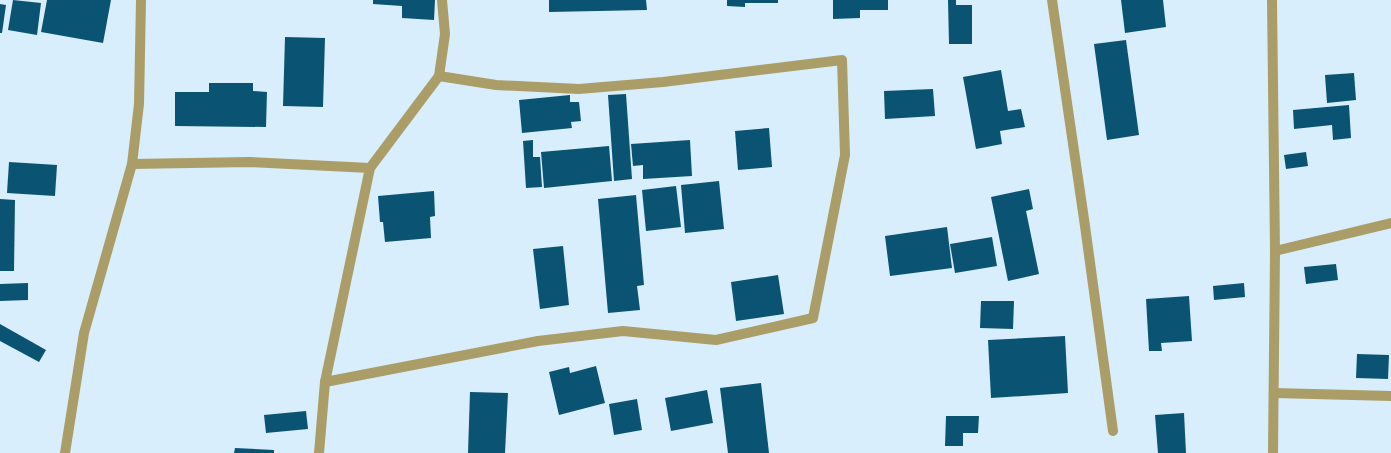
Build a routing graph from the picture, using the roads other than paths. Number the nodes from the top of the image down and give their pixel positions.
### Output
1 (141, 0) edge
2 (442, 0) edge
3 (1052, 0) edge
4 (1272, 0) edge
5 (439, 76) junction
6 (132, 164) junction
7 (370, 168) junction
8 (1391, 223) edge
9 (1275, 251) junction
10 (325, 382) junction
11 (1274, 393) junction
12 (1391, 396) edge
13 (1113, 431) dead end
14 (65, 453) edge
15 (319, 453) edge
16 (1273, 453) edge

1 - 6 street
2 - 5 street
3 - 13 street
4 - 9 street
5 - 7 street
5 - 10 street
6 - 7 street
6 - 14 street
7 - 10 street
8 - 9 street
9 - 11 street
10 - 15 street
11 - 12 street
11 - 16 street

